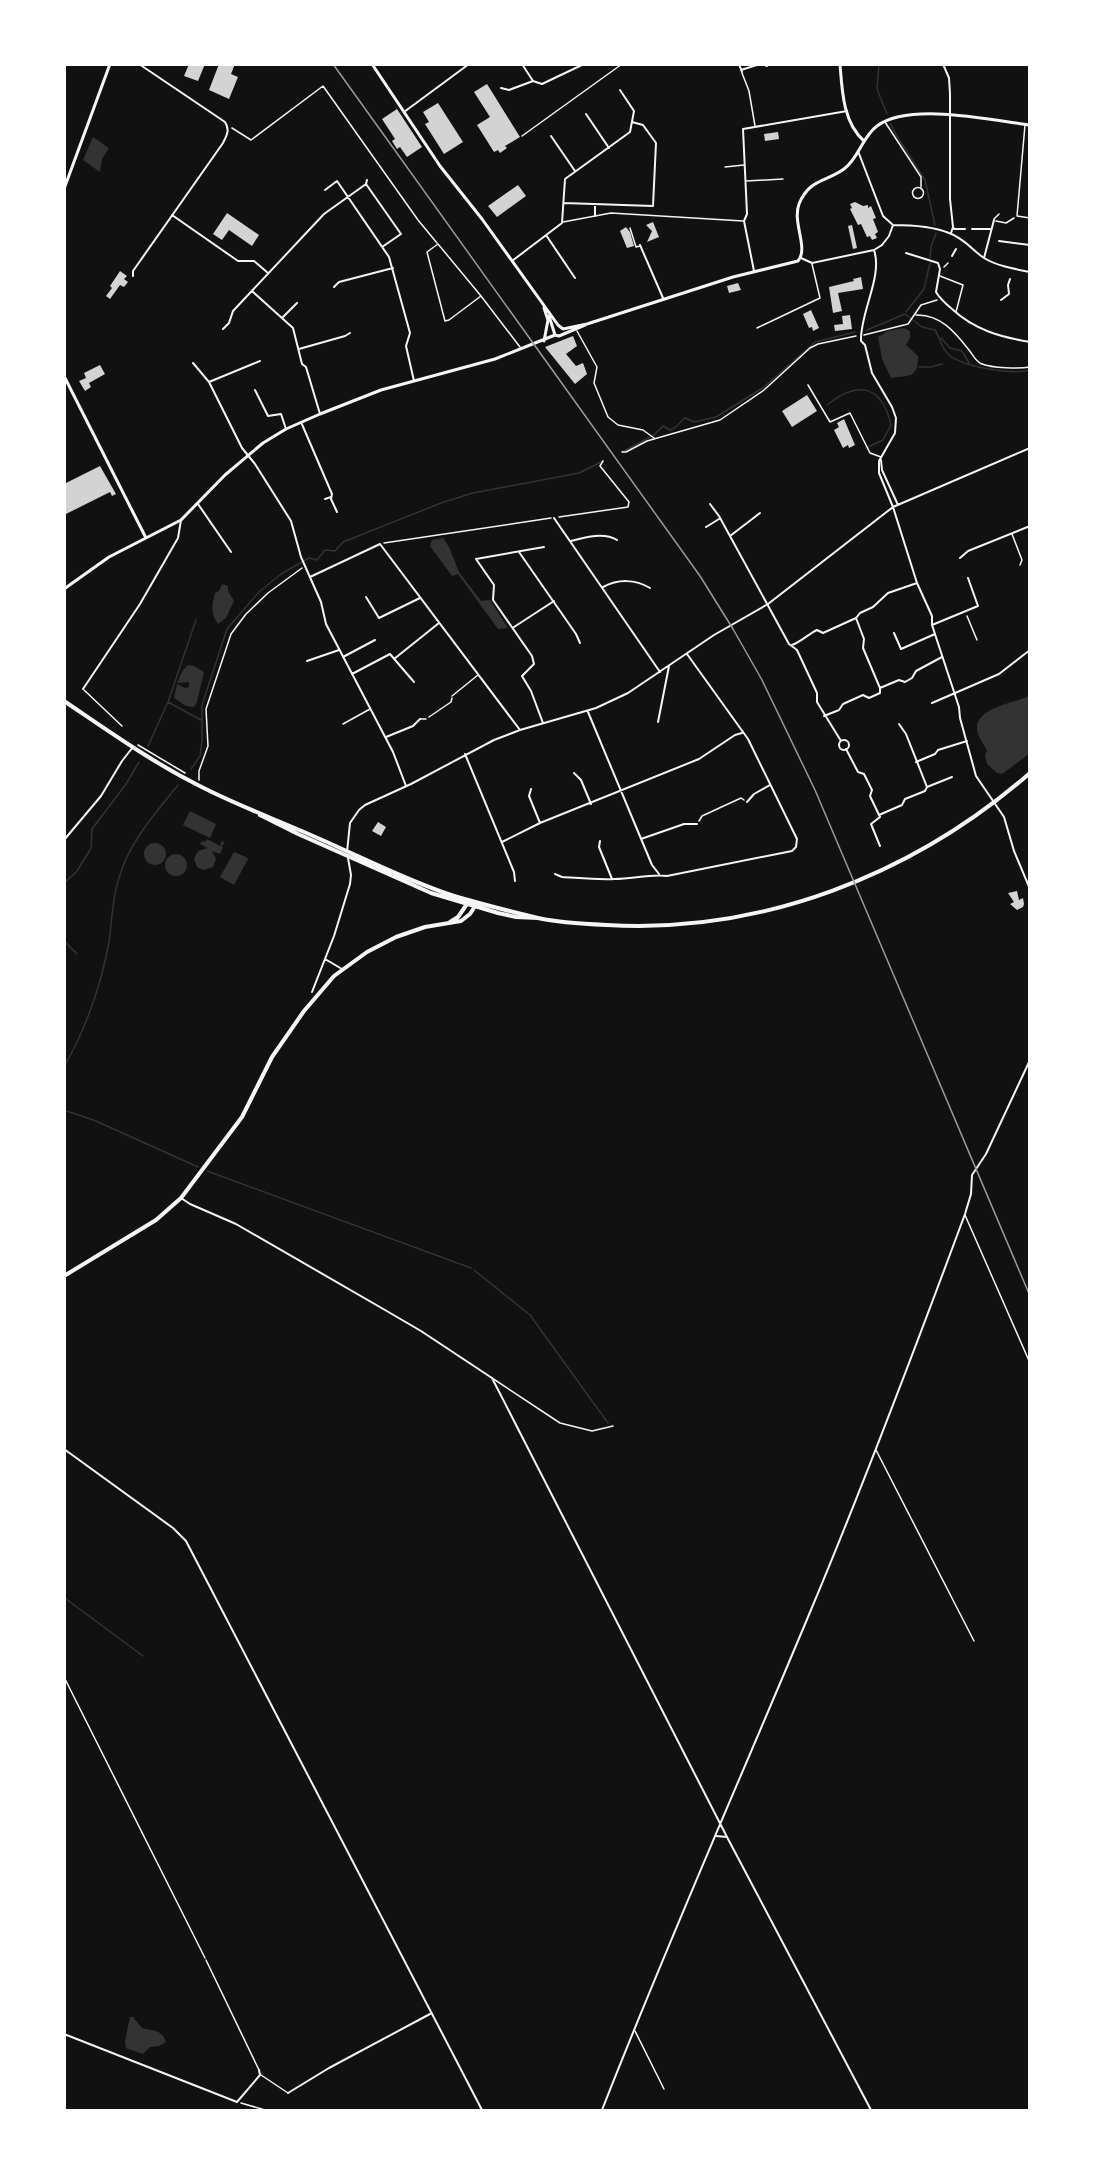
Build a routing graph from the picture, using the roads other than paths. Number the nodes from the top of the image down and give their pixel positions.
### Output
1 (110, 64) edge
2 (139, 64) edge
3 (372, 64) edge
4 (469, 64) edge
5 (522, 64) edge
6 (584, 64) edge
7 (622, 64) edge
8 (739, 64) edge
9 (761, 64) edge
10 (840, 64) edge
11 (943, 64) edge
12 (767, 66) edge
13 (741, 71) junction
14 (533, 81) junction
15 (501, 88) dead end
16 (620, 90) dead end
17 (847, 111) junction
18 (404, 112) junction
19 (586, 114) dead end
20 (951, 115) junction
21 (884, 121) junction
22 (632, 122) junction
23 (1028, 124) edge
24 (755, 127) junction
25 (522, 136) dead end
26 (551, 136) dead end
27 (864, 141) junction
28 (609, 148) junction
29 (858, 151) junction
30 (745, 165) junction
31 (725, 167) dead end
32 (575, 171) junction
33 (783, 179) dead end
34 (745, 181) junction
35 (921, 187) dead end
36 (64, 189) edge
37 (325, 190) dead end
38 (348, 197) junction
39 (564, 202) junction
40 (596, 204) junction
41 (999, 214) dead end
42 (172, 215) junction
43 (595, 216) junction
44 (1029, 218) edge
45 (994, 220) joint
46 (744, 221) junction
47 (562, 222) junction
48 (893, 225) junction
49 (630, 228) dead end
50 (991, 228) junction
51 (966, 229) dead end
52 (972, 229) dead end
53 (952, 230) junction
54 (546, 235) junction
55 (962, 240) junction
56 (999, 241) dead end
57 (960, 244) dead end
58 (640, 245) joint
59 (1029, 245) edge
60 (382, 247) junction
61 (956, 249) dead end
62 (874, 250) junction
63 (906, 253) dead end
64 (952, 256) dead end
65 (801, 258) junction
66 (984, 258) junction
67 (512, 261) junction
68 (812, 263) junction
69 (393, 268) junction
70 (754, 271) junction
71 (1029, 272) edge
72 (268, 273) junction
73 (133, 276) dead end
74 (939, 276) junction
75 (576, 278) dead end
76 (1010, 279) dead end
77 (334, 287) dead end
78 (252, 291) junction
79 (481, 296) junction
80 (663, 298) junction
81 (1001, 300) dead end
82 (540, 301) junction
83 (297, 303) dead end
84 (956, 313) junction
85 (282, 318) junction
86 (587, 324) junction
87 (556, 326) junction
88 (757, 328) dead end
89 (223, 329) dead end
90 (563, 331) junction
91 (350, 333) dead end
92 (555, 335) junction
93 (544, 341) junction
94 (1029, 342) edge
95 (299, 349) junction
96 (522, 350) junction
97 (260, 361) dead end
98 (193, 363) dead end
99 (64, 376) edge
100 (414, 381) junction
101 (209, 382) junction
102 (808, 385) dead end
103 (255, 390) dead end
104 (320, 414) junction
105 (302, 422) junction
106 (286, 429) junction
107 (1029, 448) edge
108 (248, 456) junction
109 (881, 457) junction
110 (331, 496) junction
111 (325, 499) dead end
112 (198, 504) junction
113 (710, 504) dead end
114 (898, 505) junction
115 (893, 507) junction
116 (337, 512) dead end
117 (760, 513) dead end
118 (555, 518) road end
119 (719, 519) junction
120 (181, 520) junction
121 (1029, 526) edge
122 (706, 527) dead end
123 (1012, 533) junction
124 (730, 536) junction
125 (146, 538) junction
126 (617, 540) dead end
127 (571, 541) junction
128 (544, 547) dead end
129 (231, 552) dead end
130 (519, 552) junction
131 (960, 558) dead end
132 (1020, 565) dead end
133 (310, 577) junction
134 (968, 578) dead end
135 (917, 583) junction
136 (603, 588) junction
137 (650, 588) dead end
138 (64, 589) edge
139 (366, 597) dead end
140 (420, 598) junction
141 (554, 601) junction
142 (768, 604) junction
143 (856, 618) junction
144 (440, 623) junction
145 (932, 625) junction
146 (514, 627) junction
147 (894, 633) dead end
148 (935, 634) junction
149 (375, 640) dead end
150 (580, 643) dead end
151 (792, 645) junction
152 (339, 650) junction
153 (1029, 650) edge
154 (687, 654) junction
155 (343, 657) junction
156 (942, 657) junction
157 (394, 659) junction
158 (307, 661) dead end
159 (669, 666) junction
160 (660, 672) junction
161 (352, 674) junction
162 (479, 675) junction
163 (414, 682) dead end
164 (880, 688) junction
165 (83, 689) joint
166 (955, 692) junction
167 (452, 696) road end
168 (64, 701) edge
169 (932, 703) dead end
170 (370, 709) junction
171 (588, 711) junction
172 (824, 717) junction
173 (420, 719) joint
174 (426, 719) road end
175 (658, 722) dead end
176 (543, 723) junction
177 (343, 724) dead end
178 (899, 724) dead end
179 (122, 726) dead end
180 (520, 730) junction
181 (742, 733) junction
182 (386, 737) junction
183 (841, 741) junction
184 (967, 741) junction
185 (133, 747) junction
186 (846, 749) junction
187 (465, 754) junction
188 (916, 762) junction
189 (574, 773) dead end
190 (1029, 773) edge
191 (952, 777) dead end
192 (770, 785) junction
193 (406, 786) junction
194 (927, 788) junction
195 (531, 789) dead end
196 (621, 792) junction
197 (747, 802) road end
198 (591, 804) junction
199 (879, 815) junction
200 (540, 823) junction
201 (697, 824) road end
202 (65, 838) edge
203 (641, 839) junction
204 (600, 841) dead end
205 (502, 842) junction
206 (880, 846) dead end
207 (347, 854) junction
208 (555, 874) dead end
209 (659, 874) junction
210 (612, 879) junction
211 (515, 881) dead end
212 (1029, 889) edge
213 (468, 903) junction
214 (476, 905) junction
215 (450, 922) junction
216 (325, 958) junction
217 (342, 969) junction
218 (312, 992) dead end
219 (1029, 1060) edge
220 (181, 1198) junction
221 (965, 1214) junction
222 (64, 1276) edge
223 (1029, 1363) edge
224 (492, 1378) junction
225 (613, 1426) dead end
226 (64, 1449) edge
227 (876, 1449) junction
228 (974, 1641) dead end
229 (720, 1823) junction
230 (716, 1836) junction
231 (727, 1837) junction
232 (206, 1960) road end
233 (431, 2014) junction
234 (634, 2029) junction
235 (64, 2034) edge
236 (259, 2070) joint
237 (260, 2075) junction
238 (664, 2089) dead end
239 (288, 2093) joint
240 (482, 2110) edge
241 (602, 2110) edge
242 (871, 2110) edge

1 - 36 street
2 - 42 street
3 - 18 street
4 - 18 street
5 - 14 street
6 - 14 street
7 - 25 lane
8 - 13 street
9 - 12 street
9 - 13 street
10 - 17 street
11 - 20 street
13 - 24 lane
14 - 15 street
16 - 22 street
17 - 24 street
17 - 27 street
18 - 67 street
19 - 28 street
20 - 21 street
20 - 23 street
20 - 53 street
21 - 27 street
21 - 35 lane
22 - 28 street
22 - 40 street
23 - 44 lane
24 - 30 street
26 - 32 street
27 - 29 street
28 - 32 street
29 - 48 street
29 - 65 street
30 - 31 lane
30 - 34 street
32 - 39 street
33 - 34 lane
34 - 46 street
37 - 38 street
38 - 60 street
38 - 60 street
38 - 72 street
39 - 40 street
39 - 47 street
40 - 43 street
41 - 45 lane
42 - 72 street
42 - 73 street
43 - 46 lane
43 - 47 lane
45 - 50 street
46 - 70 street
47 - 54 street
48 - 53 street
48 - 62 street
49 - 58 lane
50 - 52 street
50 - 66 street
51 - 53 street
53 - 55 street
54 - 67 street
54 - 75 street
55 - 57 street
55 - 66 street
56 - 59 street
58 - 80 street
60 - 69 street
61 - 64 street
62 - 68 street
62 - 109 street
63 - 74 street
65 - 68 street
65 - 70 street
66 - 71 street
67 - 82 street
68 - 88 lane
69 - 77 street
69 - 100 street
70 - 80 street
72 - 78 street
74 - 84 street
74 - 84 lane
76 - 81 street
78 - 85 street
78 - 89 street
79 - 79 lane
79 - 96 lane
80 - 86 street
82 - 87 street
82 - 93 street
83 - 85 street
84 - 94 street
85 - 95 street
86 - 90 street
86 - 90 street
87 - 90 street
87 - 92 street
90 - 92 street
91 - 95 street
92 - 93 street
93 - 96 street
95 - 104 street
96 - 100 street
97 - 101 street
98 - 101 street
99 - 125 street
100 - 104 street
101 - 108 street
102 - 109 lane
103 - 106 street
104 - 105 street
105 - 106 street
105 - 110 street
106 - 108 street
107 - 114 street
108 - 112 street
108 - 133 street
109 - 114 street
109 - 115 street
110 - 111 street
110 - 116 street
112 - 120 street
112 - 129 street
113 - 119 street
114 - 115 street
115 - 135 street
115 - 142 street
117 - 124 street
118 - 127 street
119 - 122 street
119 - 124 street
120 - 125 street
120 - 165 street
121 - 123 street
123 - 131 street
123 - 132 lane
124 - 142 street
125 - 138 street
126 - 127 street
127 - 136 street
128 - 130 street
130 - 141 street
130 - 146 street
133 - 140 street
133 - 152 street
134 - 145 street
135 - 143 street
135 - 145 street
136 - 137 street
136 - 160 street
139 - 140 street
140 - 144 street
141 - 146 street
141 - 150 street
142 - 151 street
142 - 154 street
143 - 151 street
143 - 164 street
144 - 157 street
144 - 162 street
145 - 148 street
146 - 176 street
147 - 148 street
148 - 156 street
149 - 155 street
151 - 172 street
152 - 155 street
152 - 158 street
153 - 166 street
154 - 159 street
154 - 181 street
155 - 161 street
156 - 164 street
156 - 166 street
157 - 161 street
157 - 163 street
159 - 160 street
159 - 175 street
160 - 171 street
161 - 170 street
162 - 167 lane
162 - 180 street
164 - 172 street
165 - 179 lane
166 - 169 street
166 - 184 street
168 - 185 main road
170 - 177 lane
170 - 182 street
171 - 176 street
171 - 196 street
172 - 183 street
173 - 174 lane
173 - 182 street
176 - 180 street
178 - 188 street
180 - 187 street
181 - 192 street
181 - 196 street
182 - 193 street
183 - 186 street
183 - 186 street
184 - 188 street
184 - 212 street
185 - 202 street
185 - 207 main road
186 - 199 street
187 - 193 street
187 - 205 street
188 - 194 street
189 - 198 street
190 - 214 main road
191 - 194 street
192 - 197 street
192 - 209 street
193 - 207 street
194 - 199 street
195 - 200 street
196 - 198 street
196 - 203 street
198 - 200 street
199 - 206 street
200 - 205 street
201 - 203 street
203 - 209 street
204 - 210 street
205 - 211 street
207 - 213 main road
207 - 216 street
208 - 210 street
209 - 210 street
213 - 214 main road
213 - 215 main road
214 - 215 main road
215 - 217 main road
216 - 217 street
216 - 218 street
217 - 220 main road
219 - 221 street
220 - 222 main road
220 - 224 street
221 - 223 lane
221 - 227 street
224 - 225 lane
224 - 229 street
226 - 233 street
227 - 228 lane
227 - 229 street
229 - 230 street
229 - 231 street
230 - 231 street
230 - 234 street
231 - 242 street
232 - 236 lane
233 - 239 street
233 - 240 street
234 - 238 lane
234 - 241 street
235 - 237 street
236 - 237 street
237 - 239 lane

